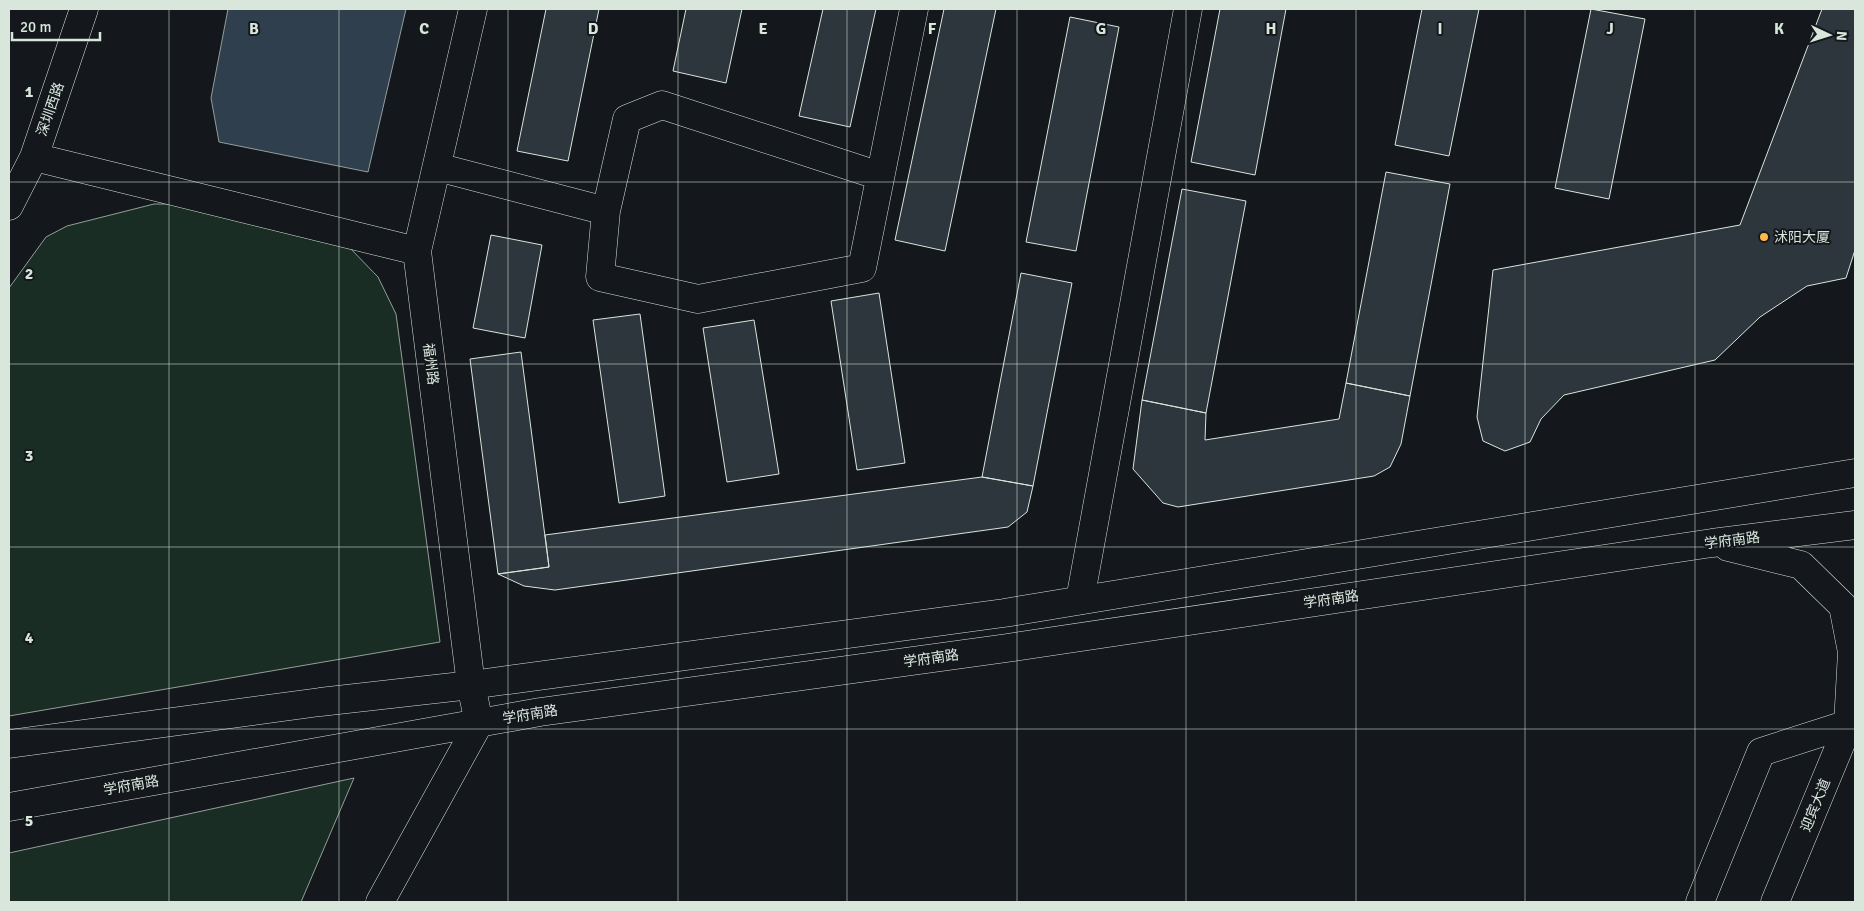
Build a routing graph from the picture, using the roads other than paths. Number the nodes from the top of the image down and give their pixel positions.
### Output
1 (84, 9) edge
2 (473, 9) edge
3 (914, 9) edge
4 (1188, 9) edge
5 (34, 157) junction
6 (436, 167) junction
7 (880, 176) junction
8 (9, 206) edge
9 (606, 211) junction
10 (417, 251) junction
11 (1855, 473) edge
12 (1855, 525) edge
13 (1712, 543) junction
14 (1080, 600) junction
15 (471, 686) junction
16 (1852, 716) edge
17 (479, 723) junction
18 (9, 744) edge
19 (9, 807) edge
20 (380, 902) edge
21 (1700, 902) edge
22 (1775, 902) edge

1 - 5 main road, 深圳西路
2 - 6 main road, 福州路
3 - 7 main road
4 - 14 main road
5 - 8 main road, 深圳西路
5 - 10 main road
6 - 9 main road
6 - 10 main road, 福州路
7 - 9 main road
7 - 9 main road
10 - 15 main road, 福州路
11 - 14 main road
12 - 13 main road, 学府南路
13 - 16 main road, 迎宾大道
13 - 17 main road, 学府南路
14 - 15 main road
15 - 17 main road, 福州路
15 - 18 main road
16 - 21 main road
16 - 22 main road, 迎宾大道
17 - 19 main road, 学府南路
17 - 20 main road

